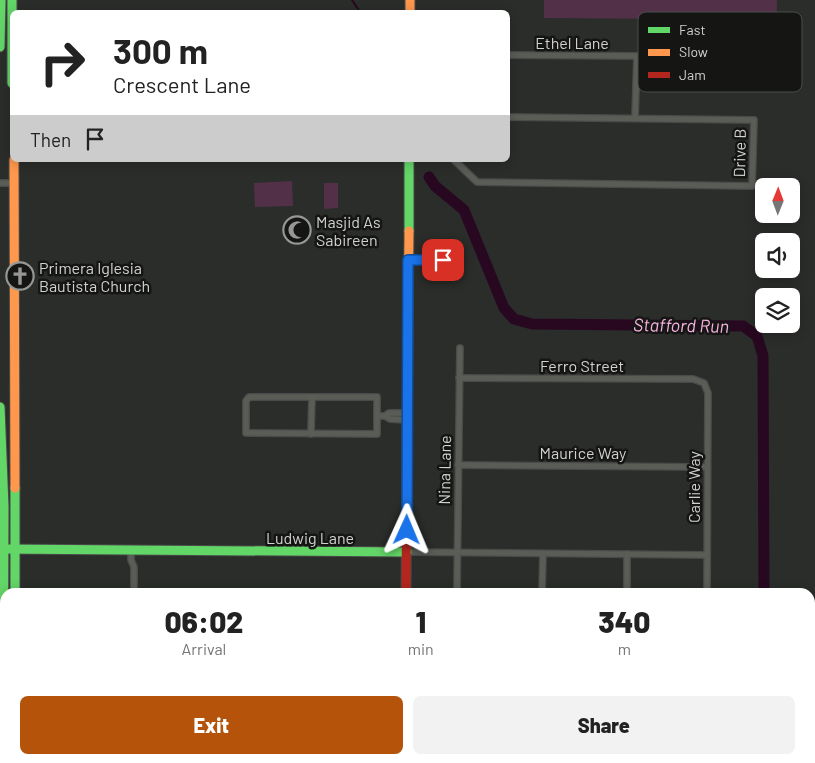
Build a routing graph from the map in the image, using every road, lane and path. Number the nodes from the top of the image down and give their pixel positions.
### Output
1 (0, 0) edge
2 (0, 47) edge
3 (510, 55) edge
4 (510, 117) edge
5 (635, 118) junction
6 (14, 162) edge
7 (409, 162) edge
8 (456, 162) edge
9 (0, 183) edge
10 (14, 183) junction
11 (408, 260) junction
12 (443, 260) dead end
13 (460, 348) dead end
14 (459, 378) junction
15 (704, 383) joint
16 (312, 397) junction
17 (0, 407) edge
18 (377, 416) junction
19 (407, 416) junction
20 (312, 434) junction
21 (458, 465) junction
22 (707, 467) junction
23 (4, 549) junction
24 (14, 550) junction
25 (131, 551) junction
26 (406, 552) junction
27 (458, 553) junction
28 (543, 554) junction
29 (627, 554) junction
30 (706, 555) junction
31 (4, 588) edge
32 (15, 588) edge
33 (134, 588) edge
34 (406, 588) edge
35 (457, 588) edge
36 (542, 588) edge
37 (627, 588) edge
38 (707, 588) edge

1 - 2 main road
3 - 5 street, Ethel Lane
4 - 5 street, Drive B
5 - 8 street, Drive B
6 - 10 main road
7 - 11 main road
9 - 10 street
10 - 24 main road
11 - 12 street
11 - 19 main road
13 - 14 street, Nina Lane
14 - 15 street, Ferro Street
14 - 21 street, Nina Lane
15 - 22 street, Carlie Way
16 - 18 street
16 - 20 street
16 - 20 street
17 - 23 main road
18 - 19 street
18 - 20 street
19 - 26 main road
21 - 22 street, Maurice Way
21 - 27 street, Nina Lane
22 - 30 street, Carlie Way
23 - 24 main road, Ludwig Lane
23 - 31 main road
24 - 25 main road, Ludwig Lane
24 - 32 main road
25 - 26 main road, Ludwig Lane
25 - 33 street
26 - 27 street, Ludwig Lane
26 - 34 main road
27 - 28 street, Ludwig Lane
27 - 35 street, Nina Lane
28 - 29 street, Ludwig Lane
28 - 36 street
29 - 30 street, Ludwig Lane
29 - 37 street
30 - 38 street, Carlie Way

